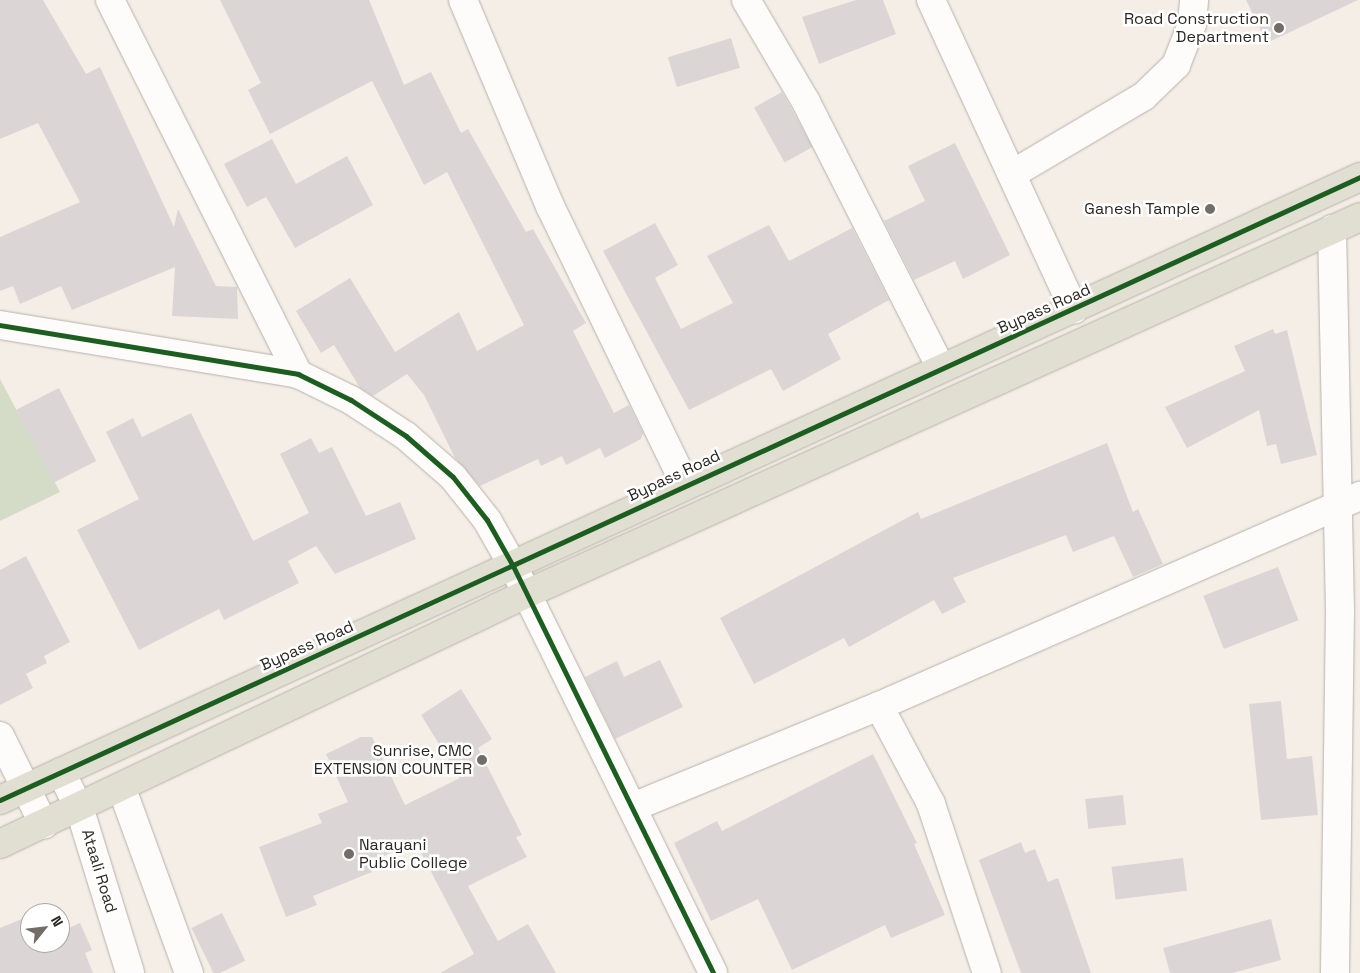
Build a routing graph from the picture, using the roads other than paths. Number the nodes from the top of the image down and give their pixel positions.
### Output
1 (110, 0) edge
2 (463, 0) edge
3 (746, 0) edge
4 (931, 0) edge
5 (1194, 0) edge
6 (1014, 173) junction
7 (1360, 176) edge
8 (1360, 217) edge
9 (1332, 229) junction
10 (1074, 310) junction
11 (0, 325) edge
12 (940, 368) junction
13 (298, 374) junction
14 (685, 484) junction
15 (1349, 501) edge
16 (513, 566) junction
17 (526, 594) junction
18 (1350, 611) edge
19 (879, 706) junction
20 (0, 736) edge
21 (61, 772) junction
22 (26, 788) junction
23 (122, 789) junction
24 (0, 800) edge
25 (633, 808) junction
26 (80, 810) junction
27 (44, 825) junction
28 (0, 844) edge
29 (130, 973) edge
30 (189, 973) edge
31 (713, 973) edge
32 (987, 973) edge
33 (1335, 973) edge

1 - 13 street
2 - 14 street
3 - 12 street
4 - 6 street
5 - 6 street
6 - 10 street
7 - 10 highway, Bypass Road
8 - 9 highway
9 - 15 street
9 - 17 highway
10 - 12 highway, Bypass Road
11 - 13 street
12 - 14 highway, Bypass Road
13 - 16 street
14 - 16 highway, Bypass Road
15 - 18 street
15 - 19 street
16 - 17 street
16 - 21 highway, Bypass Road
17 - 23 highway
17 - 25 street
18 - 33 street
19 - 25 street
19 - 32 street
20 - 22 street
21 - 22 highway, Bypass Road
21 - 26 street, Ataali Road
22 - 24 highway, Bypass Road
22 - 27 street
23 - 26 highway
23 - 30 street
25 - 31 street
26 - 27 highway
26 - 29 street, Ataali Road
27 - 28 highway

